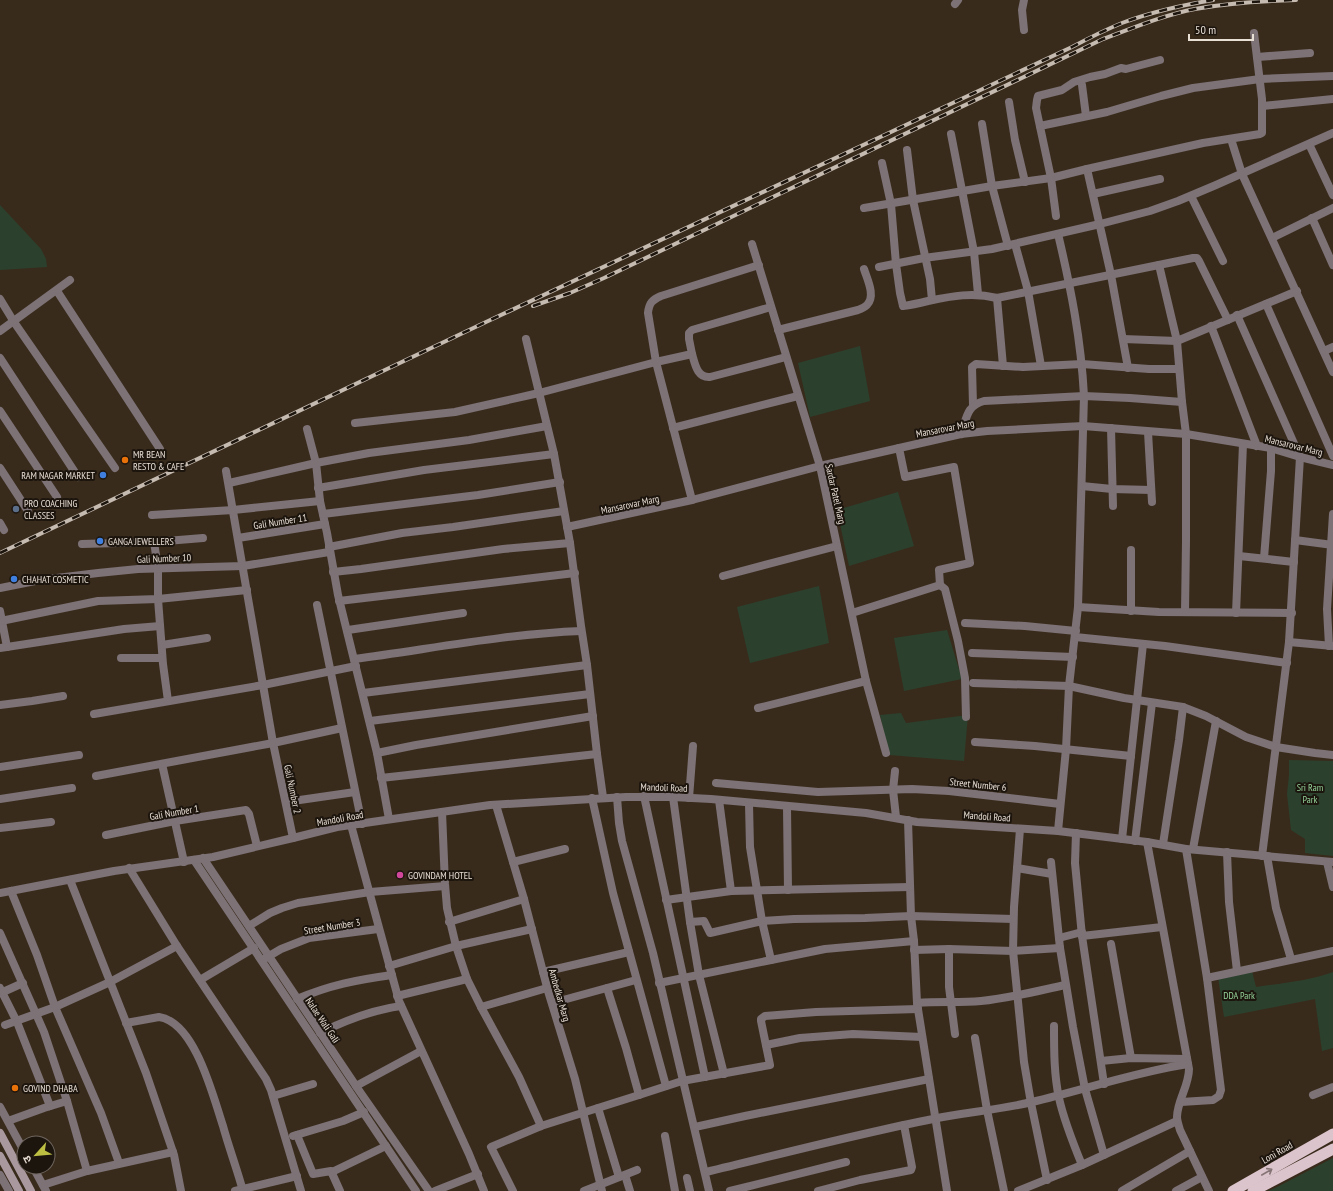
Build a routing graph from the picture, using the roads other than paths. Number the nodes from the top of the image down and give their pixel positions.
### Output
1 (1024, 0) edge
2 (1024, 30) dead end
3 (1254, 33) dead end
4 (1310, 53) dead end
5 (1257, 57) junction
6 (1160, 60) dead end
7 (1333, 76) edge
8 (1260, 79) junction
9 (1082, 85) dead end
10 (1333, 99) edge
11 (1009, 102) dead end
12 (1263, 106) junction
13 (1086, 116) junction
14 (982, 124) dead end
15 (1040, 126) junction
16 (951, 134) dead end
17 (1333, 134) edge
18 (1231, 139) junction
19 (1309, 144) junction
20 (907, 150) dead end
21 (882, 163) dead end
22 (1088, 169) junction
23 (1242, 174) junction
24 (1051, 178) junction
25 (1160, 180) dead end
26 (1025, 182) junction
27 (992, 186) junction
28 (962, 192) junction
29 (1093, 194) junction
30 (1333, 195) edge
31 (1191, 196) junction
32 (913, 200) junction
33 (891, 204) junction
34 (864, 208) dead end
35 (1333, 208) edge
36 (1056, 216) dead end
37 (1312, 218) junction
38 (1100, 224) junction
39 (1058, 234) junction
40 (1272, 238) junction
41 (752, 244) dead end
42 (1012, 245) junction
43 (974, 252) junction
44 (924, 258) junction
45 (1223, 261) dead end
46 (896, 264) junction
47 (759, 265) junction
48 (1159, 265) junction
49 (1333, 265) edge
50 (879, 267) dead end
51 (864, 270) dead end
52 (1111, 274) junction
53 (70, 280) dead end
54 (1069, 282) junction
55 (57, 291) junction
56 (1028, 291) junction
57 (1297, 291) junction
58 (978, 294) junction
59 (997, 298) junction
60 (0, 299) edge
61 (932, 300) junction
62 (1266, 304) junction
63 (771, 307) junction
64 (1237, 315) junction
65 (1228, 320) junction
66 (14, 322) junction
67 (1211, 326) junction
68 (778, 330) junction
69 (0, 331) edge
70 (526, 339) dead end
71 (1123, 339) junction
72 (1177, 341) junction
73 (1333, 347) edge
74 (1324, 351) junction
75 (692, 354) junction
76 (786, 357) junction
77 (0, 358) edge
78 (656, 362) junction
79 (1082, 364) junction
80 (1002, 366) junction
81 (1041, 366) junction
82 (1128, 368) junction
83 (1179, 369) junction
84 (1333, 372) edge
85 (539, 393) junction
86 (798, 396) junction
87 (1084, 396) junction
88 (1182, 402) junction
89 (973, 405) junction
90 (0, 411) edge
91 (356, 423) dead end
92 (547, 426) junction
93 (1083, 426) junction
94 (673, 428) junction
95 (1111, 428) junction
96 (307, 429) dead end
97 (1148, 432) junction
98 (961, 434) junction
99 (1186, 434) junction
100 (1243, 444) junction
101 (1257, 446) junction
102 (900, 448) junction
103 (1271, 448) junction
104 (160, 449) dead end
105 (554, 454) junction
106 (1333, 456) edge
107 (1300, 457) junction
108 (316, 463) junction
109 (1333, 465) edge
110 (820, 466) junction
111 (0, 468) edge
112 (115, 468) dead end
113 (226, 471) dead end
114 (78, 477) dead end
115 (560, 482) junction
116 (228, 483) junction
117 (1082, 486) junction
118 (318, 488) junction
119 (1112, 489) junction
120 (1151, 490) junction
121 (56, 497) dead end
122 (692, 500) junction
123 (320, 501) junction
124 (1152, 502) dead end
125 (1113, 506) dead end
126 (28, 510) dead end
127 (233, 510) junction
128 (564, 511) junction
129 (323, 514) junction
130 (1333, 514) edge
131 (152, 515) dead end
132 (325, 524) junction
133 (567, 527) junction
134 (203, 538) dead end
135 (238, 538) junction
136 (1295, 540) junction
137 (154, 542) junction
138 (570, 543) junction
139 (82, 544) dead end
140 (1332, 545) edge
141 (837, 546) junction
142 (329, 550) junction
143 (1131, 550) dead end
144 (1239, 556) junction
145 (1264, 558) junction
146 (1294, 562) junction
147 (243, 566) junction
148 (158, 568) junction
149 (333, 572) junction
150 (575, 573) junction
151 (723, 576) dead end
152 (940, 584) junction
153 (0, 588) edge
154 (248, 590) junction
155 (158, 599) junction
156 (339, 601) junction
157 (317, 605) dead end
158 (1078, 608) junction
159 (1330, 609) edge
160 (1131, 610) junction
161 (0, 612) edge
162 (1185, 612) junction
163 (463, 613) dead end
164 (852, 613) junction
165 (1236, 613) junction
166 (1292, 613) junction
167 (1, 621) junction
168 (965, 623) dead end
169 (160, 626) junction
170 (348, 630) junction
171 (581, 631) junction
172 (1076, 634) junction
173 (206, 638) dead end
174 (1289, 642) junction
175 (1142, 644) junction
176 (162, 645) junction
177 (1331, 646) edge
178 (3, 647) edge
179 (972, 653) dead end
180 (1072, 657) junction
181 (121, 658) dead end
182 (162, 658) junction
183 (355, 663) junction
184 (1287, 663) junction
185 (588, 665) junction
186 (331, 671) junction
187 (866, 681) junction
188 (973, 683) dead end
189 (263, 685) junction
190 (1069, 686) junction
191 (363, 693) junction
192 (590, 694) junction
193 (63, 696) dead end
194 (1136, 700) junction
195 (168, 701) junction
196 (1152, 703) junction
197 (0, 705) edge
198 (1183, 707) junction
199 (758, 708) dead end
200 (94, 714) dead end
201 (593, 716) junction
202 (966, 717) dead end
203 (370, 721) junction
204 (1216, 721) junction
205 (342, 728) junction
206 (975, 742) dead end
207 (273, 743) junction
208 (693, 746) dead end
209 (1276, 747) junction
210 (1066, 749) junction
211 (377, 753) junction
212 (886, 753) dead end
213 (597, 754) junction
214 (1333, 755) edge
215 (79, 756) dead end
216 (1131, 756) junction
217 (162, 764) junction
218 (0, 767) edge
219 (895, 771) dead end
220 (96, 776) dead end
221 (381, 778) junction
222 (716, 783) dead end
223 (72, 788) dead end
224 (893, 790) junction
225 (355, 792) junction
226 (644, 796) junction
227 (603, 797) junction
228 (618, 797) junction
229 (673, 797) junction
230 (592, 798) junction
231 (689, 798) junction
232 (0, 799) edge
233 (719, 800) junction
234 (286, 802) junction
235 (748, 804) junction
236 (1060, 804) junction
237 (496, 805) junction
238 (787, 807) junction
239 (442, 812) junction
240 (896, 817) junction
241 (389, 819) junction
242 (908, 820) junction
243 (175, 821) junction
244 (51, 822) dead end
245 (362, 824) junction
246 (351, 826) junction
247 (0, 828) edge
248 (1020, 829) junction
249 (1058, 831) junction
250 (1076, 833) junction
251 (106, 835) dead end
252 (293, 838) junction
253 (1122, 839) junction
254 (1134, 841) junction
255 (1147, 842) junction
256 (1163, 844) junction
257 (257, 846) junction
258 (1190, 849) junction
259 (565, 850) dead end
260 (1227, 852) junction
261 (1264, 856) junction
262 (203, 858) junction
263 (194, 860) junction
264 (184, 862) junction
265 (513, 862) junction
266 (1051, 862) dead end
267 (1330, 862) edge
268 (129, 868) junction
269 (1017, 868) junction
270 (1052, 874) junction
271 (70, 880) junction
272 (445, 886) junction
273 (910, 887) junction
274 (1333, 887) edge
275 (757, 890) junction
276 (788, 890) junction
277 (11, 891) junction
278 (731, 891) junction
279 (370, 892) junction
280 (0, 893) edge
281 (687, 896) junction
282 (524, 899) junction
283 (666, 900) junction
284 (911, 916) junction
285 (1013, 919) junction
286 (762, 921) junction
287 (450, 922) junction
288 (690, 922) junction
289 (249, 926) junction
290 (1162, 927) junction
291 (378, 929) junction
292 (532, 929) junction
293 (0, 933) edge
294 (1082, 934) junction
295 (1058, 938) junction
296 (1111, 944) dead end
297 (177, 946) junction
298 (456, 946) junction
299 (914, 946) junction
300 (254, 948) junction
301 (1060, 948) junction
302 (949, 949) junction
303 (1333, 951) edge
304 (629, 952) junction
305 (1013, 952) junction
306 (265, 958) junction
307 (1291, 959) junction
308 (771, 960) junction
309 (389, 966) junction
310 (1237, 971) junction
311 (543, 972) junction
312 (392, 975) junction
313 (699, 975) junction
314 (683, 977) junction
315 (1207, 978) junction
316 (467, 979) junction
317 (200, 980) junction
318 (636, 980) junction
319 (110, 982) junction
320 (23, 983) junction
321 (659, 983) junction
322 (1065, 985) junction
323 (547, 988) junction
324 (607, 988) junction
325 (1, 990) edge
326 (397, 996) junction
327 (1018, 996) junction
328 (297, 999) junction
329 (950, 1001) junction
330 (552, 1003) junction
331 (401, 1006) junction
332 (917, 1006) junction
333 (55, 1007) junction
334 (481, 1007) junction
335 (37, 1014) junction
336 (17, 1022) junction
337 (126, 1023) junction
338 (5, 1025) dead end
339 (1054, 1026) dead end
340 (320, 1033) junction
341 (955, 1034) dead end
342 (922, 1037) junction
343 (975, 1038) dead end
344 (766, 1045) junction
345 (422, 1051) junction
346 (1131, 1058) junction
347 (1101, 1061) junction
348 (1187, 1062) junction
349 (724, 1074) junction
350 (705, 1078) junction
351 (929, 1079) junction
352 (682, 1081) junction
353 (313, 1084) dead end
354 (1104, 1084) junction
355 (356, 1086) junction
356 (666, 1086) junction
357 (1333, 1087) edge
358 (1085, 1089) junction
359 (639, 1095) junction
360 (1059, 1095) junction
361 (1313, 1095) dead end
362 (272, 1096) junction
363 (67, 1101) junction
364 (1181, 1102) junction
365 (1031, 1103) junction
366 (50, 1106) junction
367 (0, 1107) edge
368 (598, 1108) junction
369 (987, 1110) junction
370 (364, 1112) junction
371 (584, 1112) junction
372 (935, 1119) junction
373 (8, 1121) junction
374 (1178, 1121) junction
375 (904, 1125) junction
376 (541, 1126) junction
377 (695, 1127) junction
378 (0, 1133) edge
379 (1333, 1134) edge
380 (297, 1135) junction
381 (16, 1136) edge
382 (665, 1136) dead end
383 (286, 1138) junction
384 (386, 1146) junction
385 (1333, 1149) edge
386 (1190, 1151) junction
387 (173, 1152) junction
388 (1104, 1155) junction
389 (0, 1156) edge
390 (846, 1162) dead end
391 (119, 1163) junction
392 (1082, 1165) junction
393 (87, 1170) junction
394 (637, 1170) dead end
395 (332, 1172) junction
396 (706, 1172) junction
397 (478, 1174) junction
398 (0, 1175) edge
399 (38, 1175) edge
400 (297, 1176) junction
401 (622, 1176) junction
402 (1202, 1176) junction
403 (687, 1178) dead end
404 (1048, 1180) junction
405 (45, 1188) edge
406 (602, 1188) edge
407 (240, 1190) edge
408 (9, 1191) edge
409 (19, 1191) edge
410 (31, 1191) edge
411 (182, 1191) edge
412 (301, 1191) edge
413 (340, 1191) edge
414 (416, 1191) edge
415 (429, 1191) edge
416 (435, 1191) edge
417 (484, 1191) edge
418 (513, 1191) edge
419 (584, 1191) edge
420 (630, 1191) edge
421 (675, 1191) edge
422 (690, 1191) edge
423 (710, 1191) edge
424 (730, 1191) edge
425 (818, 1191) edge
426 (947, 1191) edge
427 (1004, 1191) edge
428 (1018, 1191) edge
429 (1122, 1191) edge
430 (1176, 1191) edge
431 (1208, 1191) edge
432 (1234, 1191) edge
433 (1253, 1191) edge

1 - 2 street
3 - 5 street
4 - 5 street
5 - 8 street
6 - 15 street
7 - 8 street
8 - 12 street
8 - 13 street
9 - 13 street
10 - 12 street
11 - 26 street
12 - 18 street
13 - 15 street
14 - 27 street
15 - 24 street
16 - 28 street
17 - 19 street
18 - 22 street
18 - 23 street
19 - 23 street
19 - 30 street
20 - 32 street
21 - 33 street
22 - 24 street
22 - 29 street
23 - 31 street
23 - 40 street
24 - 26 street
24 - 36 street
25 - 29 street
26 - 27 street
27 - 28 street
27 - 42 street
28 - 32 street
28 - 43 street
29 - 38 street
31 - 38 street
31 - 45 street
32 - 33 street
32 - 44 street
33 - 34 street
33 - 46 street
35 - 37 street
37 - 40 street
37 - 49 street
38 - 39 street
38 - 52 street
39 - 42 street
39 - 54 street
40 - 57 street
41 - 47 street, Sardar Patel Marg
42 - 43 street
42 - 56 street
43 - 44 street
43 - 58 street
44 - 46 street
44 - 61 street
46 - 50 street
46 - 61 street
47 - 63 street, Sardar Patel Marg
47 - 78 street
48 - 52 street
48 - 65 street
48 - 72 street
51 - 68 street
52 - 54 street
52 - 71 street
53 - 55 street
54 - 56 street
54 - 79 street
55 - 66 street
55 - 104 street
56 - 59 street
56 - 81 street
57 - 62 street
57 - 74 street
58 - 59 street
58 - 61 street
59 - 80 street
60 - 66 street
62 - 64 street
62 - 106 street
63 - 68 street, Sardar Patel Marg
63 - 75 street
64 - 65 street
64 - 107 street
65 - 67 street
66 - 69 street
66 - 112 street
67 - 72 street
67 - 101 street
68 - 76 street, Sardar Patel Marg
70 - 85 street
71 - 72 street
71 - 82 street
72 - 83 street
73 - 74 street
74 - 84 street
75 - 76 street
75 - 78 street
76 - 86 street, Sardar Patel Marg
77 - 114 street
78 - 85 street
78 - 94 street
79 - 81 street
79 - 82 street
79 - 87 street
80 - 81 street
80 - 89 street
82 - 83 street
83 - 88 street
85 - 91 street
85 - 92 street
86 - 94 street
86 - 110 street, Sardar Patel Marg
87 - 88 street
87 - 89 street
87 - 93 street
88 - 99 street
89 - 98 street
90 - 121 street
92 - 105 street
92 - 108 street
93 - 95 street, Mansarovar Marg
93 - 98 street, Mansarovar Marg
93 - 117 street
94 - 122 street
95 - 97 street, Mansarovar Marg
95 - 119 street
96 - 108 street
97 - 99 street, Mansarovar Marg
97 - 120 street
98 - 102 street, Mansarovar Marg
99 - 100 street, Mansarovar Marg
99 - 162 street
100 - 101 street, Mansarovar Marg
100 - 144 street
101 - 103 street, Mansarovar Marg
102 - 110 street, Mansarovar Marg
102 - 152 street
103 - 107 street, Mansarovar Marg
103 - 145 street
105 - 115 street
105 - 118 street
107 - 109 street, Mansarovar Marg
107 - 136 street
108 - 116 street
108 - 118 street
110 - 122 street, Mansarovar Marg
110 - 141 street, Sardar Patel Marg
111 - 126 street
113 - 116 street, Gali Number 2
115 - 128 street
115 - 129 street
116 - 127 street, Gali Number 2
117 - 119 street
117 - 158 street
118 - 123 street
119 - 120 street
119 - 125 street
120 - 124 street
122 - 133 street, Mansarovar Marg
123 - 127 street
123 - 129 street
127 - 131 street
127 - 135 street, Gali Number 2
128 - 133 street
128 - 142 street, Gali Number 10
129 - 132 street
130 - 140 street
132 - 135 street, Gali Number 11
132 - 142 street
133 - 138 street
134 - 137 street
135 - 147 street, Gali Number 2
136 - 140 street
136 - 146 street
137 - 139 street
137 - 148 street
138 - 149 street
138 - 150 street
140 - 159 street
141 - 151 street
141 - 164 street, Sardar Patel Marg
142 - 147 street, Gali Number 10
142 - 149 street
143 - 160 street
144 - 145 street
144 - 165 street
145 - 146 street
146 - 166 street
147 - 148 street, Gali Number 10
147 - 154 street, Gali Number 2
148 - 153 street, Gali Number 10
148 - 155 street
149 - 156 street
150 - 156 street
150 - 171 street
152 - 164 street
152 - 202 street
154 - 155 street
154 - 189 street, Gali Number 2
155 - 167 street
155 - 169 street
156 - 170 street
157 - 186 street
158 - 160 street
158 - 172 street
159 - 177 street
160 - 162 street
161 - 167 street
162 - 165 street
163 - 170 street
164 - 187 street, Sardar Patel Marg
165 - 166 street
166 - 174 street
167 - 178 street
168 - 172 street
169 - 176 street
169 - 178 street
170 - 183 street
171 - 183 street
171 - 185 street
172 - 175 street
172 - 180 street
173 - 176 street
174 - 177 street
174 - 184 street
175 - 184 street
175 - 194 street
176 - 182 street
179 - 180 street
180 - 190 street
181 - 182 street
182 - 195 street
183 - 186 street
183 - 191 street
184 - 209 street
185 - 191 street
185 - 192 street
186 - 189 street
186 - 205 street
187 - 199 street
187 - 212 street, Sardar Patel Marg
188 - 190 street
189 - 195 street
189 - 207 street, Gali Number 2
190 - 194 street
190 - 210 street
191 - 203 street
192 - 201 street
192 - 203 street
193 - 197 street
194 - 196 street
194 - 216 street
195 - 200 street
196 - 198 street
196 - 254 street
198 - 204 street
198 - 256 street
201 - 211 street
201 - 213 street
203 - 211 street
204 - 209 street
204 - 258 street
205 - 207 street
205 - 225 street
206 - 210 street
207 - 217 street
207 - 234 street, Gali Number 2
208 - 231 street
209 - 214 street
209 - 261 street
210 - 216 street
210 - 236 street
211 - 221 street
213 - 221 street
213 - 227 street
215 - 218 street
216 - 253 street
217 - 220 street
217 - 243 street
219 - 224 street
221 - 241 street
222 - 224 street, Street Number 6
223 - 232 street
224 - 236 street, Street Number 6
224 - 240 street
225 - 234 street
225 - 245 street
226 - 228 street, Mandoli Road
226 - 229 street, Mandoli Road
226 - 283 street
227 - 228 street, Mandoli Road
227 - 230 street, Mandoli Road
228 - 321 street
229 - 231 street, Mandoli Road
229 - 281 street
230 - 237 street, Mandoli Road
230 - 304 street
231 - 233 street, Mandoli Road
233 - 235 street, Mandoli Road
233 - 278 street
234 - 252 street, Gali Number 2
235 - 238 street, Mandoli Road
235 - 275 street
236 - 249 street
237 - 239 street, Mandoli Road
237 - 265 street, Ambedkar Marg
238 - 240 street, Mandoli Road
238 - 276 street
239 - 241 street, Mandoli Road
239 - 272 street
240 - 242 street, Mandoli Road
241 - 245 street, Mandoli Road
242 - 248 street, Mandoli Road
242 - 273 street
243 - 251 street, Gali Number 1
243 - 257 street, Gali Number 1
243 - 264 street
244 - 247 street
245 - 246 street, Mandoli Road
246 - 252 street, Mandoli Road
246 - 279 street
248 - 249 street, Mandoli Road
248 - 269 street
249 - 250 street, Mandoli Road
250 - 253 street, Mandoli Road
250 - 294 street
252 - 257 street, Mandoli Road
253 - 254 street, Mandoli Road
254 - 255 street, Mandoli Road
255 - 256 street, Mandoli Road
255 - 290 street
256 - 258 street, Mandoli Road
257 - 262 street, Mandoli Road
258 - 260 street, Mandoli Road
258 - 315 street
259 - 265 street
260 - 261 street, Mandoli Road
260 - 310 street
261 - 267 street, Mandoli Road
261 - 307 street
262 - 263 street, Mandoli Road
262 - 289 street, Nalae Wali Gali
263 - 264 street, Mandoli Road
263 - 300 street
264 - 268 street, Mandoli Road
265 - 282 street, Ambedkar Marg
266 - 270 street
267 - 274 street
268 - 271 street, Mandoli Road
268 - 297 street
269 - 270 street
269 - 285 street
270 - 295 street
271 - 277 street, Mandoli Road
271 - 319 street
272 - 279 street
272 - 287 street
273 - 276 street
273 - 284 street
275 - 276 street
275 - 278 street
275 - 286 street
277 - 280 street, Mandoli Road
277 - 333 street
278 - 281 street
279 - 289 street
279 - 291 street
281 - 283 street
281 - 288 street
282 - 287 street
282 - 292 street, Ambedkar Marg
283 - 314 street
284 - 285 street
284 - 286 street
284 - 299 street
285 - 305 street
286 - 288 street
286 - 308 street
287 - 298 street
288 - 313 street
289 - 306 street, Nalae Wali Gali
290 - 294 street
290 - 348 street
291 - 306 street, Street Number 3
291 - 309 street
292 - 298 street
292 - 311 street, Ambedkar Marg
293 - 320 street
294 - 295 street
294 - 347 street
295 - 301 street
296 - 346 street
297 - 317 street
297 - 319 street
298 - 309 street
298 - 316 street
299 - 302 street
299 - 308 street
299 - 332 street
300 - 306 street
300 - 317 street
301 - 305 street
301 - 322 street
302 - 305 street
302 - 329 street
303 - 307 street
304 - 311 street
304 - 318 street
305 - 327 street
306 - 328 street, Nalae Wali Gali
306 - 370 street
307 - 310 street
308 - 313 street
309 - 312 street
310 - 315 street
311 - 323 street, Ambedkar Marg
312 - 326 street
312 - 328 street
313 - 314 street
313 - 349 street
314 - 321 street
314 - 350 street
315 - 364 street
316 - 326 street
316 - 334 street
317 - 362 street
318 - 324 street
318 - 356 street
319 - 333 street
319 - 337 street
320 - 325 street
320 - 335 street
321 - 352 street
322 - 327 street
322 - 358 street
323 - 330 street, Ambedkar Marg
323 - 334 street
324 - 330 street
324 - 359 street
325 - 336 street
326 - 331 street
327 - 329 street
327 - 365 street
328 - 340 street, Nalae Wali Gali
329 - 332 street
329 - 341 street
330 - 371 street, Ambedkar Marg
331 - 340 street
331 - 345 street
332 - 342 street
332 - 344 street
333 - 335 street
333 - 391 street
334 - 376 street
335 - 336 street
335 - 363 street
336 - 338 street
336 - 366 street
337 - 387 street
337 - 407 street
339 - 360 street
340 - 355 street, Nalae Wali Gali
342 - 344 street
342 - 351 street
343 - 369 street
344 - 349 street
345 - 355 street
345 - 397 street
346 - 347 street
346 - 348 street
347 - 354 street
348 - 354 street
348 - 364 street
349 - 350 street
350 - 352 street
351 - 372 street
351 - 377 street
352 - 356 street
352 - 377 street
353 - 362 street
354 - 358 street
355 - 415 street, Nalae Wali Gali
356 - 359 street
357 - 361 street
358 - 360 street
358 - 388 street
359 - 368 street
360 - 365 street
360 - 392 street
362 - 383 street
363 - 366 street
363 - 393 street
364 - 374 street
365 - 369 street
365 - 404 street
366 - 373 street
367 - 373 street
368 - 371 street
368 - 401 street
369 - 372 street
369 - 427 street
370 - 380 street
370 - 384 street
371 - 376 street
371 - 406 street, Ambedkar Marg
372 - 375 street
372 - 426 street
373 - 381 street
374 - 386 street
374 - 388 street
375 - 396 street
375 - 425 street
376 - 418 street
377 - 396 street
378 - 410 main road
432 -> 379 highway, Loni Road
380 - 383 street
380 - 395 street
382 - 421 street
383 - 400 street
384 - 395 street
384 - 414 street
385 - 433 highway
386 - 402 street
386 - 429 street
387 - 391 street
387 - 411 street
388 - 392 street
389 - 409 main road
390 - 424 street
391 - 393 street
392 - 404 street
393 - 405 street
394 - 401 street
395 - 413 street
396 - 423 street
397 - 416 street
397 - 417 street
398 - 408 street
399 - 405 street
400 - 407 street
400 - 412 street
401 - 406 street
401 - 420 street
402 - 430 street
402 - 431 street
403 - 422 street
404 - 428 street
406 - 419 street

